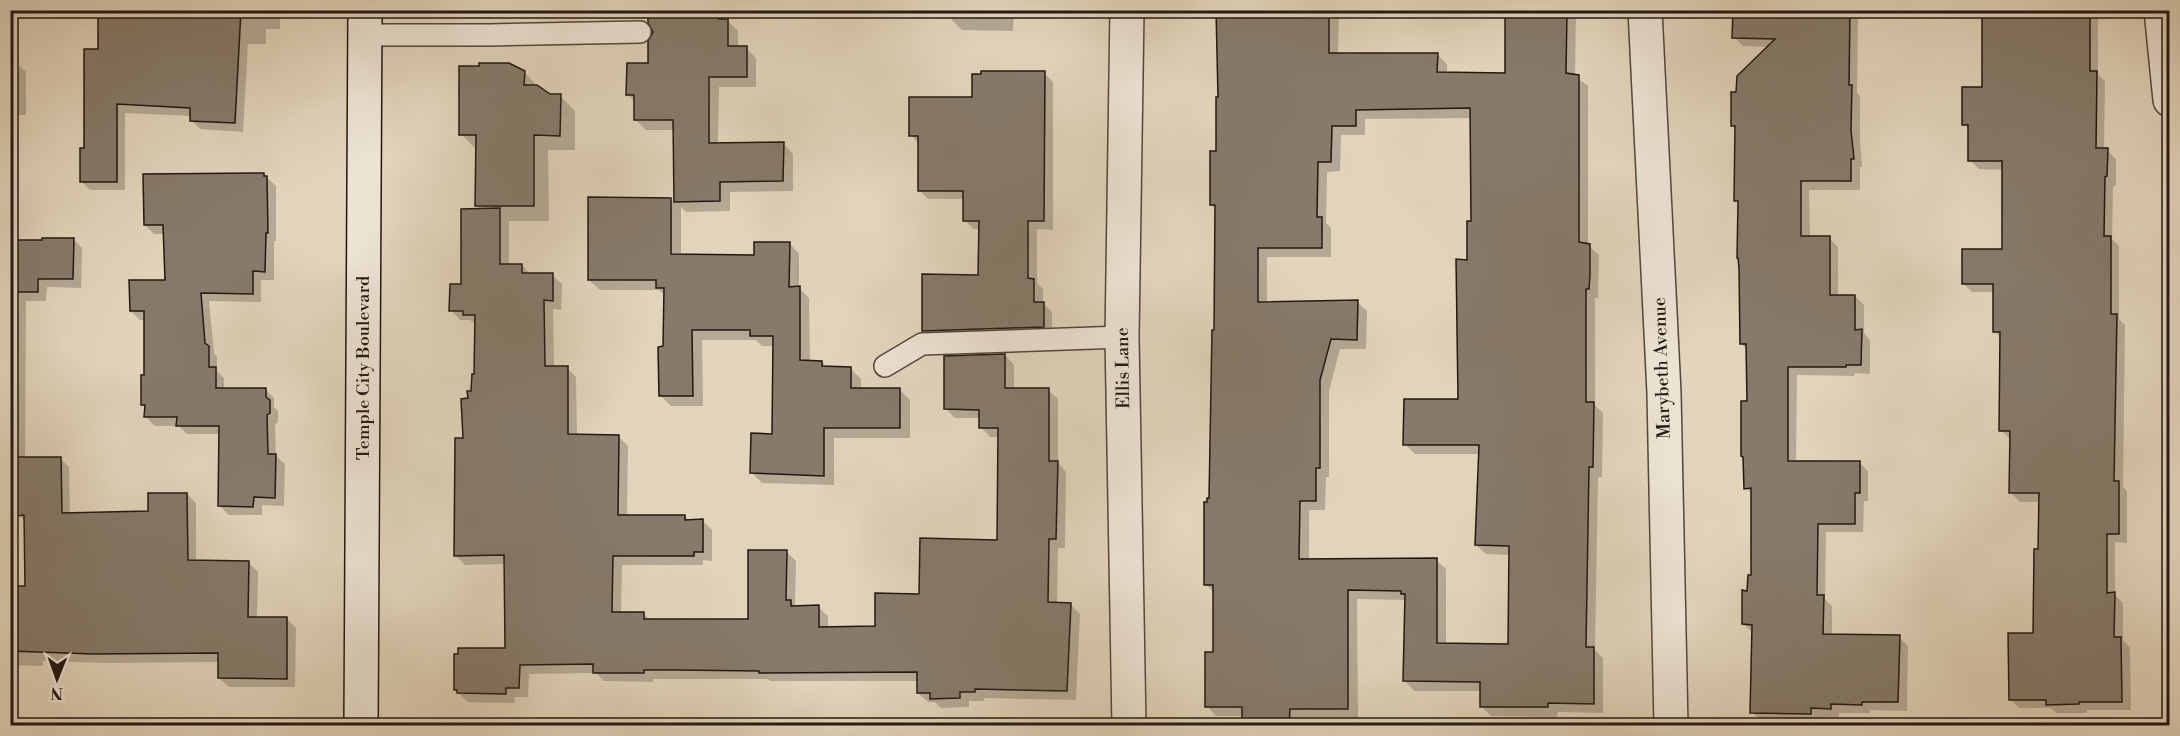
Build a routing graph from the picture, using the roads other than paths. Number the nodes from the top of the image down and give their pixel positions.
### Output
1 (1127, 10) edge
2 (1645, 10) edge
3 (2161, 10) edge
4 (365, 23) edge
5 (640, 32) dead end
6 (2169, 100) edge
7 (1122, 337) junction
8 (885, 366) dead end
9 (361, 726) edge
10 (1130, 726) edge
11 (1671, 726) edge

1 - 7 street, Ellis Lane
2 - 11 street, Marybeth Avenue
3 - 6 street
4 - 5 lane
4 - 9 street, Temple City Boulevard
7 - 8 lane
7 - 10 street, Ellis Lane

